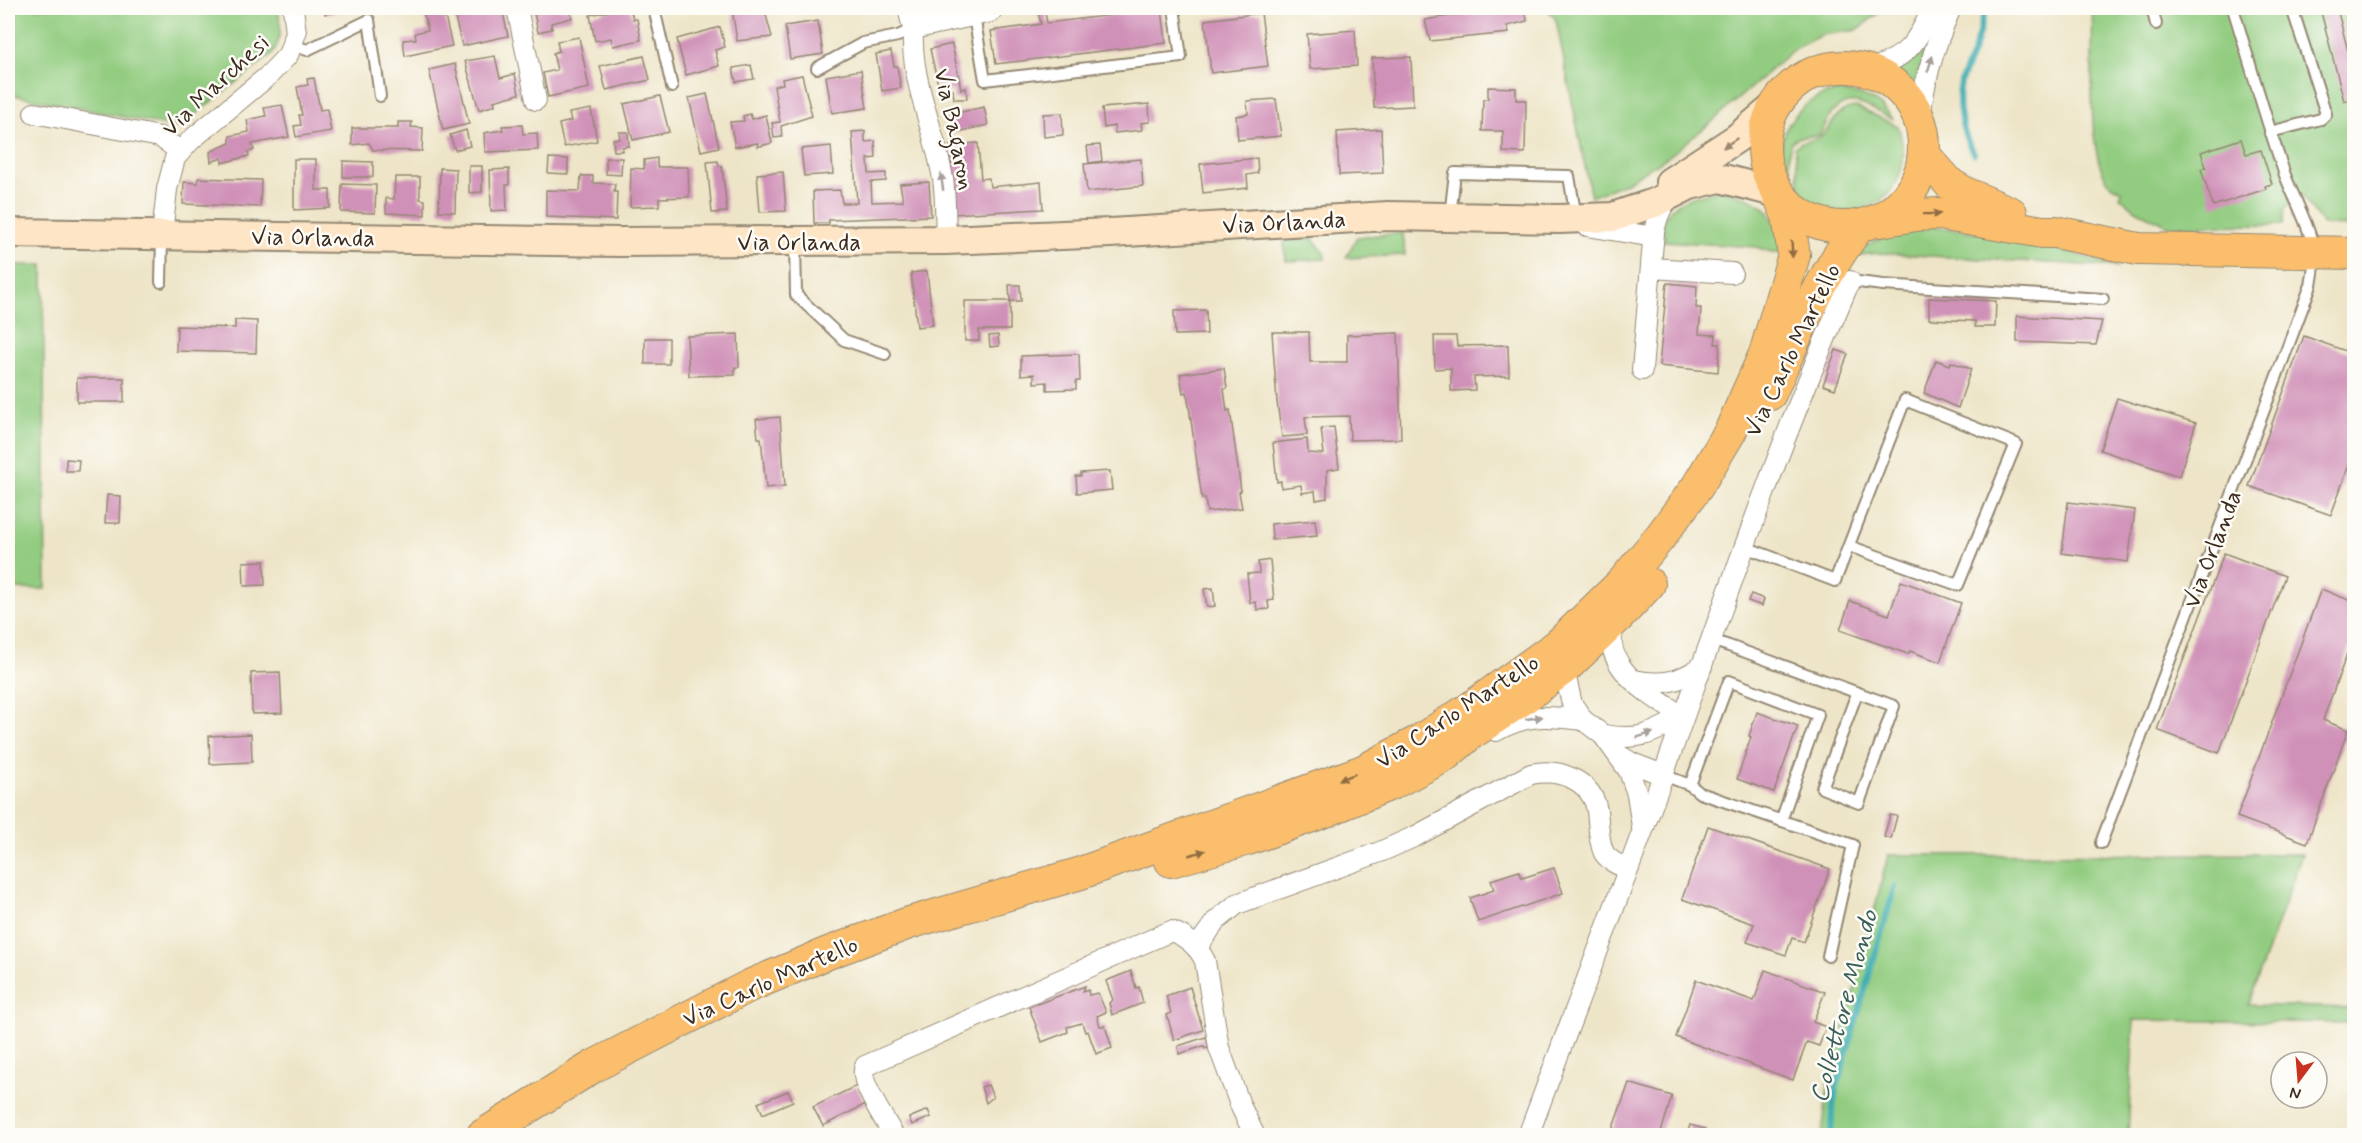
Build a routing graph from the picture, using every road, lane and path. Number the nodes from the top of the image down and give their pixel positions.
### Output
1 (293, 8) edge
2 (517, 8) edge
3 (654, 8) edge
4 (908, 8) edge
5 (1174, 8) edge
6 (1933, 8) edge
7 (1951, 8) edge
8 (2152, 8) edge
9 (2233, 8) edge
10 (2292, 8) edge
11 (982, 14) joint
12 (936, 16) edge
13 (2156, 24) dead end
14 (914, 29) junction
15 (293, 45) junction
16 (817, 68) dead end
17 (1868, 70) junction
18 (672, 87) dead end
19 (380, 96) dead end
20 (536, 100) dead end
21 (1775, 106) junction
22 (34, 113) dead end
23 (1920, 122) junction
24 (2270, 132) junction
25 (180, 151) junction
26 (1924, 155) junction
27 (1778, 193) junction
28 (1668, 197) junction
29 (1450, 217) junction
30 (1576, 219) junction
31 (1866, 224) junction
32 (8, 233) edge
33 (162, 235) junction
34 (2079, 238) junction
35 (946, 240) junction
36 (1653, 242) junction
37 (795, 243) junction
38 (2355, 252) edge
39 (2314, 253) junction
40 (1651, 268) junction
41 (1732, 273) dead end
42 (1850, 281) joint
43 (161, 282) dead end
44 (2103, 299) dead end
45 (885, 354) dead end
46 (1642, 370) dead end
47 (1721, 447) junction
48 (1849, 546) junction
49 (1745, 547) junction
50 (1618, 618) junction
51 (1711, 640) junction
52 (1567, 666) junction
53 (1702, 666) junction
54 (1634, 680) junction
55 (1857, 693) junction
56 (1583, 720) junction
57 (1609, 743) junction
58 (1443, 757) junction
59 (1663, 775) junction
60 (1690, 785) junction
61 (1781, 821) junction
62 (1643, 830) junction
63 (2101, 843) dead end
64 (1627, 869) junction
65 (1078, 874) junction
66 (1197, 947) junction
67 (1828, 956) dead end
68 (482, 1136) edge
69 (894, 1136) edge
70 (1255, 1136) edge
71 (1528, 1136) edge

1 - 15 street, Via Marchesi
2 - 20 street
3 - 18 lane
4 - 14 street, Via Bagaron
5 - 11 lane
6 - 17 street
23 -> 7 street
8 - 13 lane
9 - 24 lane
10 - 24 lane
11 - 12 street
12 - 14 street
14 - 16 lane
35 -> 14 street, Via Bagaron
15 - 19 lane, Via Marchesi
15 - 25 street, Via Marchesi
17 - 21 main road
17 - 23 main road
21 - 27 main road
21 -> 30 main road, Via Orlanda
22 - 25 street
23 - 26 main road
24 - 39 lane
25 - 33 street, Via Marchesi
26 - 31 main road
26 - 34 main road
27 - 28 main road, Via Orlanda
27 - 31 main road
27 -> 47 main road, Via Carlo Martello
28 - 30 main road, Via Orlanda
28 - 36 street
29 - 30 main road, Via Orlanda
29 - 30 lane
29 - 35 main road, Via Orlanda
30 - 36 street
31 -> 34 main road
31 - 50 main road, Via Carlo Martello
32 - 33 main road, Via Orlanda
33 - 37 main road, Via Orlanda
33 - 43 lane
34 - 39 main road
35 - 37 main road, Via Orlanda
36 - 40 street
37 - 45 lane
38 - 39 main road
39 - 63 lane, Via Orlanda
40 - 41 street
40 - 46 street
42 - 44 lane
42 - 49 street, Via Carlo Martello
47 - 52 street, Via Carlo Martello
47 -> 65 main road, Via Carlo Martello
48 - 48 lane
48 - 49 lane
49 - 51 street, Via Carlo Martello
50 - 52 main road, Via Carlo Martello
50 - 54 street
51 - 53 street, Via Carlo Martello
51 - 55 lane
52 - 56 street, Via Carlo Martello
52 - 58 main road, Via Carlo Martello
53 - 54 street
53 - 59 street, Via Carlo Martello
57 -> 54 street
55 - 55 lane
56 - 57 street, Via Carlo Martello
58 -> 56 street, Via Carlo Martello
57 - 59 street
57 - 62 street, Via Carlo Martello
65 -> 58 main road, Via Carlo Martello
59 - 60 lane
59 - 62 street, Via Carlo Martello
60 - 61 lane
60 - 61 lane
61 - 67 lane
62 - 64 street, Via Carlo Martello
64 - 66 street
64 - 71 street, Via Carlo Martello
65 - 68 main road, Via Carlo Martello
66 - 69 street
66 - 70 street

